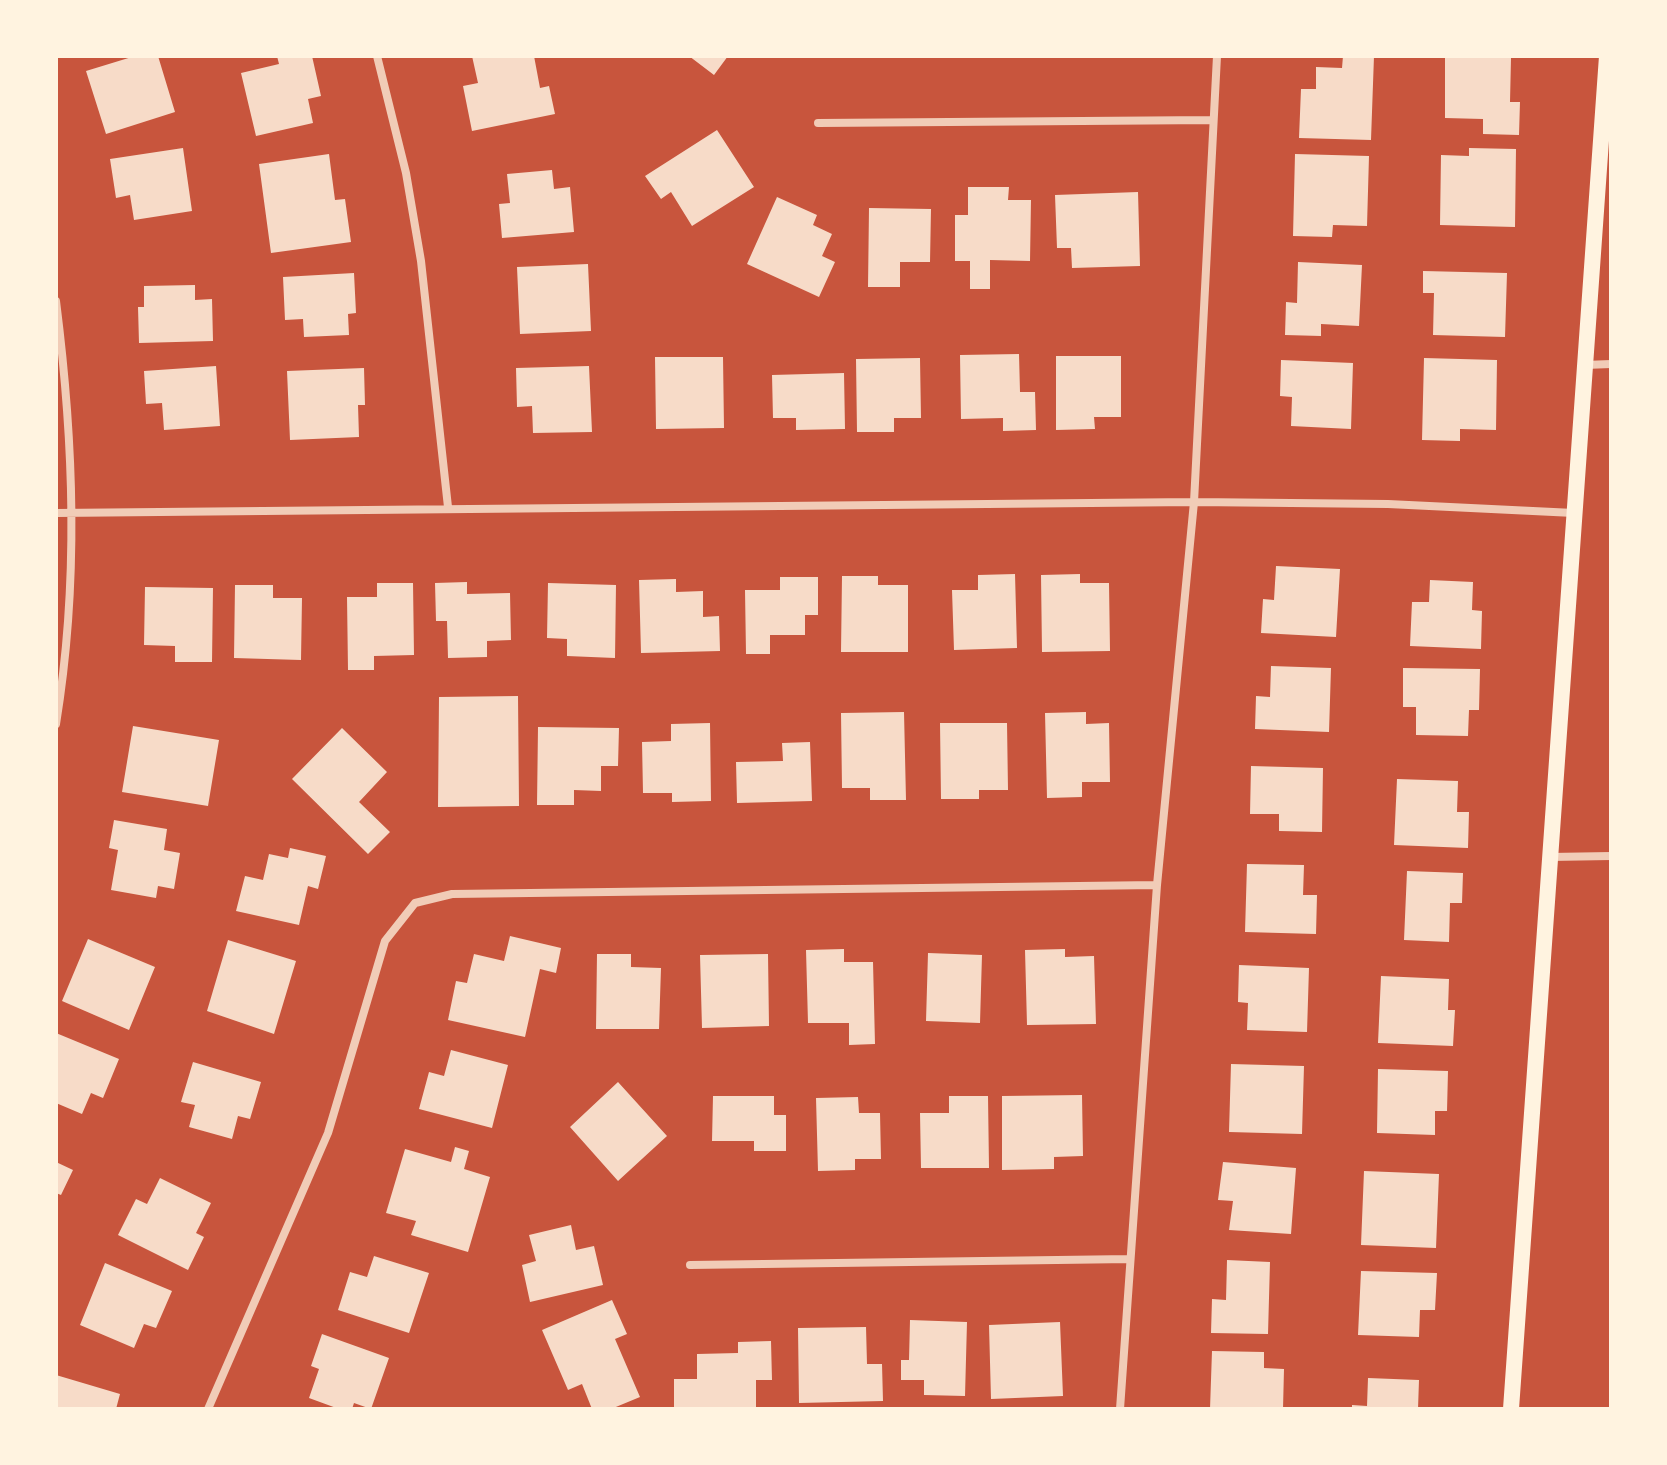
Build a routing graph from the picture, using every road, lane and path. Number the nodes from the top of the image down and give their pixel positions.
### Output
1 (377, 56) edge
2 (1217, 56) edge
3 (1607, 56) edge
4 (1213, 120) junction
5 (818, 123) dead end
6 (56, 301) edge
7 (1611, 364) edge
8 (1585, 365) junction
9 (1194, 502) junction
10 (448, 507) junction
11 (56, 513) edge
12 (73, 513) junction
13 (1575, 513) junction
14 (56, 724) edge
15 (1611, 856) edge
16 (1550, 857) junction
17 (1157, 885) junction
18 (1130, 1259) junction
19 (690, 1265) dead end
20 (208, 1409) edge
21 (1120, 1409) edge
22 (1511, 1409) edge

1 - 10 street
2 - 4 street
3 - 8 main road
4 - 5 street
4 - 9 street
6 - 12 street
7 - 8 street
8 - 13 main road
9 - 10 street
9 - 13 street
9 - 17 street
10 - 12 street
11 - 12 street
12 - 14 street
13 - 16 main road
15 - 16 street
16 - 22 main road
17 - 18 street
17 - 20 street
18 - 19 street
18 - 21 street

